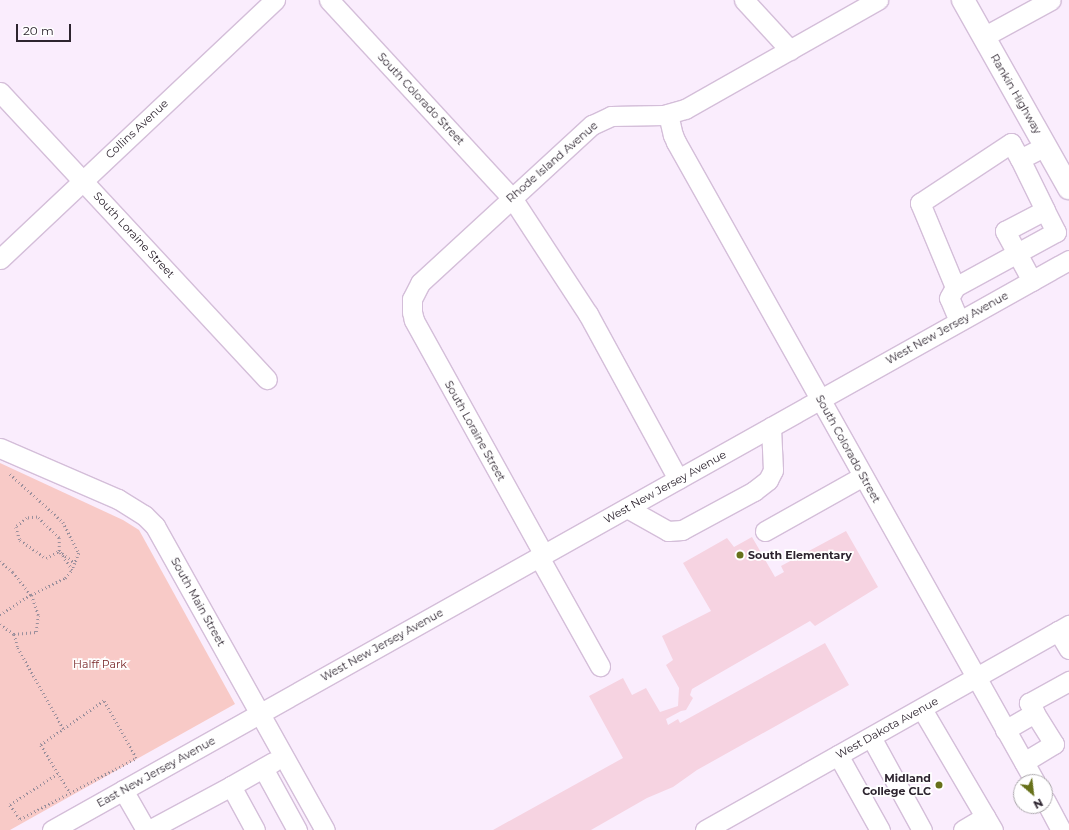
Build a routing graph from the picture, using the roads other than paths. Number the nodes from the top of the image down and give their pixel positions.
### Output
1 (275, 0) edge
2 (329, 0) edge
3 (744, 0) edge
4 (878, 0) edge
5 (962, 0) edge
6 (1051, 0) edge
7 (984, 37) junction
8 (790, 50) junction
9 (0, 92) edge
10 (668, 114) junction
11 (1045, 146) junction
12 (1020, 160) junction
13 (83, 180) junction
14 (1069, 188) edge
15 (512, 198) junction
16 (1045, 210) junction
17 (1017, 253) junction
18 (0, 259) edge
19 (1069, 260) edge
20 (1032, 281) junction
21 (955, 287) junction
22 (411, 306) joint
23 (959, 321) junction
24 (267, 379) dead end
25 (820, 400) junction
26 (771, 427) junction
27 (0, 448) edge
28 (862, 476) junction
29 (678, 479) junction
30 (627, 508) junction
31 (765, 531) dead end
32 (541, 556) junction
33 (1064, 628) edge
34 (1069, 649) edge
35 (600, 666) dead end
36 (977, 678) junction
37 (1069, 681) edge
38 (922, 709) junction
39 (1035, 713) junction
40 (260, 714) junction
41 (1006, 730) junction
42 (871, 737) junction
43 (838, 755) junction
44 (283, 756) junction
45 (1024, 762) junction
46 (263, 768) junction
47 (1031, 774) edge
48 (231, 786) junction
49 (123, 790) junction
50 (1052, 814) edge
51 (989, 824) edge
52 (52, 830) edge
53 (147, 830) edge
54 (255, 830) edge
55 (297, 830) edge
56 (325, 830) edge
57 (705, 830) edge
58 (880, 830) edge
59 (922, 830) edge
60 (963, 830) edge
61 (1061, 830) edge

1 - 13 street, Collins Avenue
2 - 15 street, South Colorado Street
3 - 8 street
4 - 8 street, Rhode Island Avenue
5 - 7 highway, Rankin Highway
6 - 7 street
7 - 11 highway, Rankin Highway
8 - 10 street, Rhode Island Avenue
9 - 13 street, South Loraine Street
10 - 15 street, Rhode Island Avenue
10 - 25 street, South Colorado Street
11 - 12 street
11 - 14 highway, Rankin Highway
12 - 16 street
12 - 21 street
13 - 18 street, Collins Avenue
13 - 24 street, South Loraine Street
15 - 22 street, Rhode Island Avenue
15 - 29 street, South Colorado Street
16 - 17 street
16 - 17 street
17 - 20 street
17 - 21 street
19 - 20 street, West New Jersey Avenue
20 - 23 street, West New Jersey Avenue
21 - 23 street
22 - 32 street, South Loraine Street
23 - 25 street, West New Jersey Avenue
25 - 26 street, West New Jersey Avenue
25 - 28 street, South Colorado Street
26 - 29 street, West New Jersey Avenue
26 - 30 street
27 - 40 street, South Main Street
28 - 31 street
28 - 36 street, South Colorado Street
29 - 30 street, West New Jersey Avenue
30 - 32 street, West New Jersey Avenue
32 - 35 street, South Loraine Street
32 - 40 street, West New Jersey Avenue
33 - 34 street
33 - 36 street, West Dakota Avenue
36 - 38 street, West Dakota Avenue
36 - 41 street, South Colorado Street
37 - 39 street
38 - 42 street, West Dakota Avenue
38 - 51 street
39 - 41 street
39 - 45 street
40 - 44 street, South Main Street
40 - 49 street, East New Jersey Avenue
41 - 45 street, South Colorado Street
42 - 43 street, West Dakota Avenue
42 - 59 street
43 - 57 street, West Dakota Avenue
43 - 58 street
44 - 46 street
44 - 56 street, South Main Street
45 - 47 street, South Colorado Street
46 - 48 street
46 - 55 street
48 - 53 street
48 - 54 street
49 - 52 street, East New Jersey Avenue
49 - 53 street
50 - 61 street
51 - 60 street

